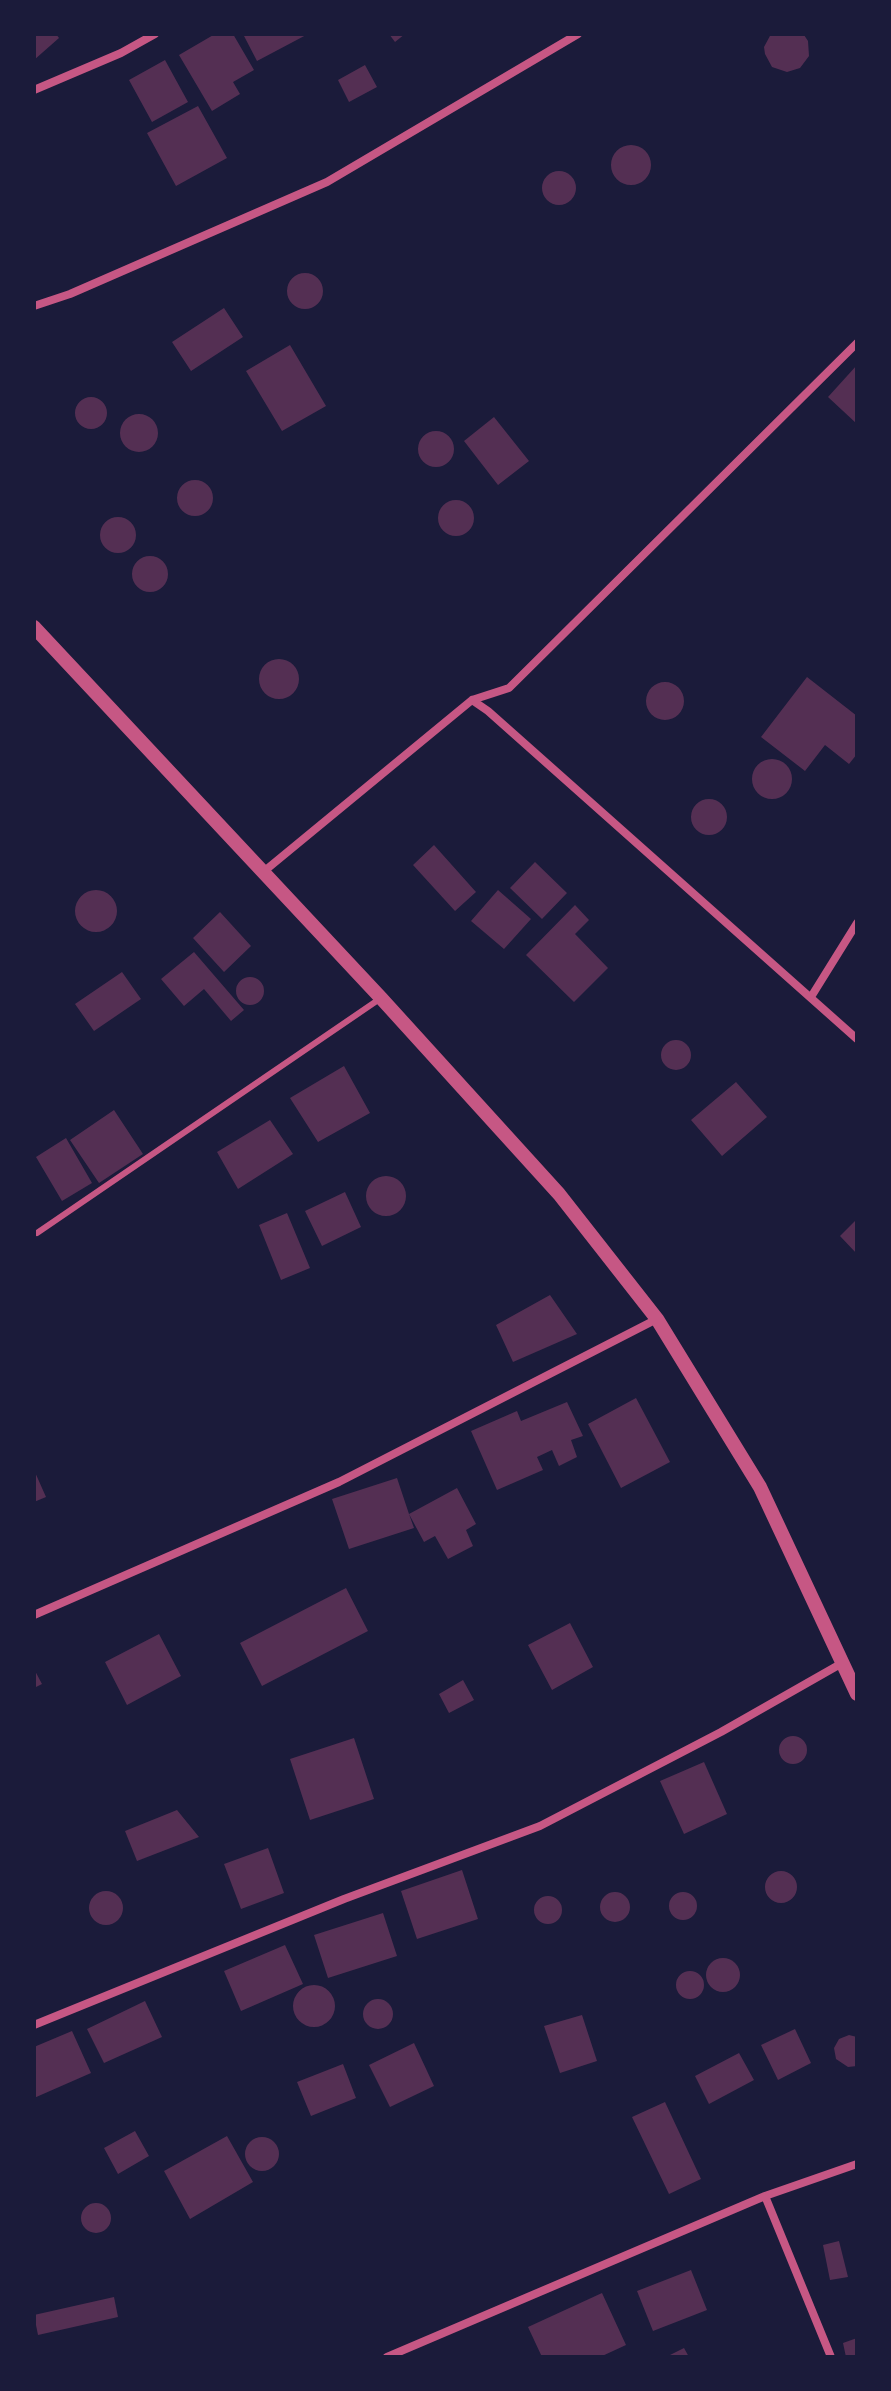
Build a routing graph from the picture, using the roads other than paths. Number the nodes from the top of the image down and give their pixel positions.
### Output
1 (155, 34) edge
2 (578, 34) edge
3 (34, 90) edge
4 (34, 306) edge
5 (857, 343) edge
6 (34, 627) edge
7 (472, 700) junction
8 (262, 873) junction
9 (857, 923) edge
10 (811, 997) junction
11 (381, 998) junction
12 (857, 1039) edge
13 (37, 1233) dead end
14 (657, 1319) junction
15 (34, 1615) edge
16 (844, 1662) junction
17 (857, 1694) edge
18 (34, 2025) edge
19 (857, 2164) edge
20 (765, 2196) junction
21 (387, 2357) edge
22 (831, 2357) edge

1 - 3 street
2 - 4 street
5 - 7 street
6 - 8 street
7 - 8 street
7 - 10 street
8 - 11 street
9 - 10 street
10 - 12 street
11 - 13 lane
11 - 14 street
14 - 15 street
14 - 16 street
16 - 17 street
16 - 18 street
19 - 20 street
20 - 21 street
20 - 22 street

